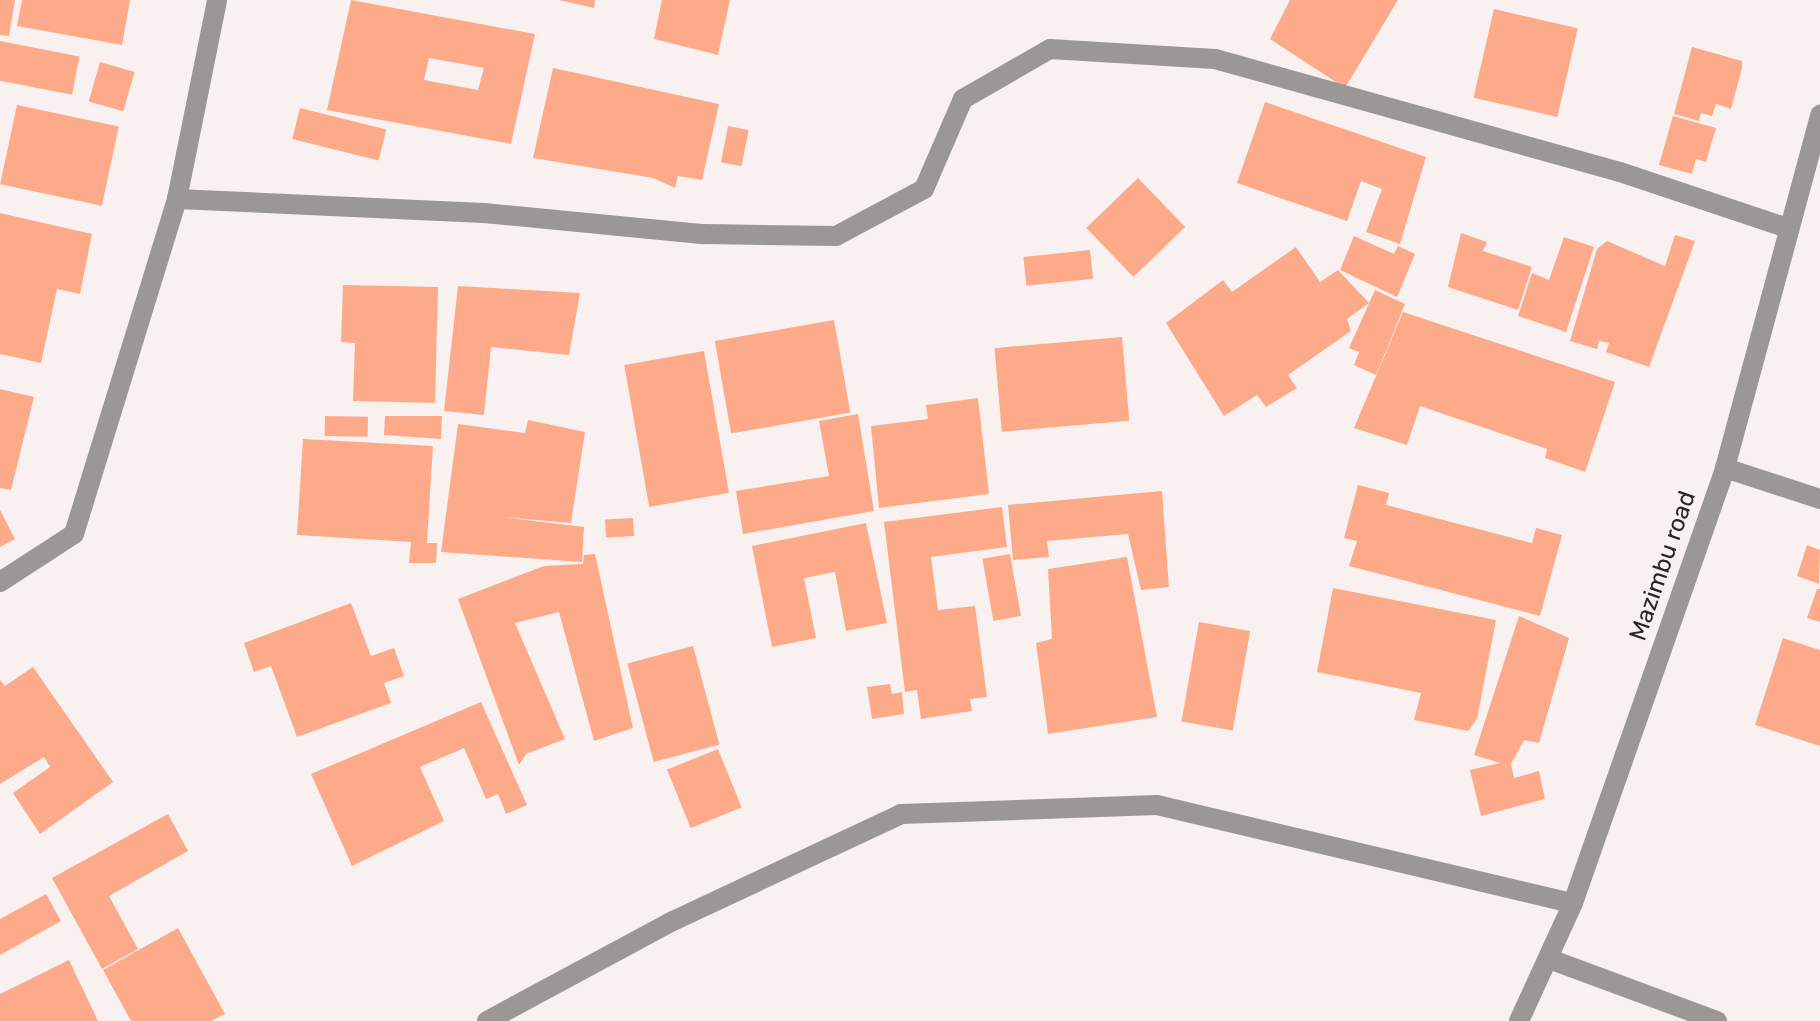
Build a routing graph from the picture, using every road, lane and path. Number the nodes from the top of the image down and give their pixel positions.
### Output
1 (217, 0) edge
2 (1820, 115) edge
3 (177, 199) junction
4 (1787, 228) junction
5 (1725, 468) junction
6 (1820, 499) edge
7 (0, 582) edge
8 (1573, 903) junction
9 (1552, 960) junction
10 (487, 1021) edge
11 (1519, 1021) edge
12 (1717, 1021) edge

1 - 3 street
2 - 4 street, Mazimbu road
3 - 4 street
3 - 7 street
4 - 5 street, Mazimbu road
5 - 6 street
5 - 8 street, Mazimbu road
8 - 9 street, Mazimbu road
8 - 10 street
9 - 11 street, Mazimbu road
9 - 12 street

